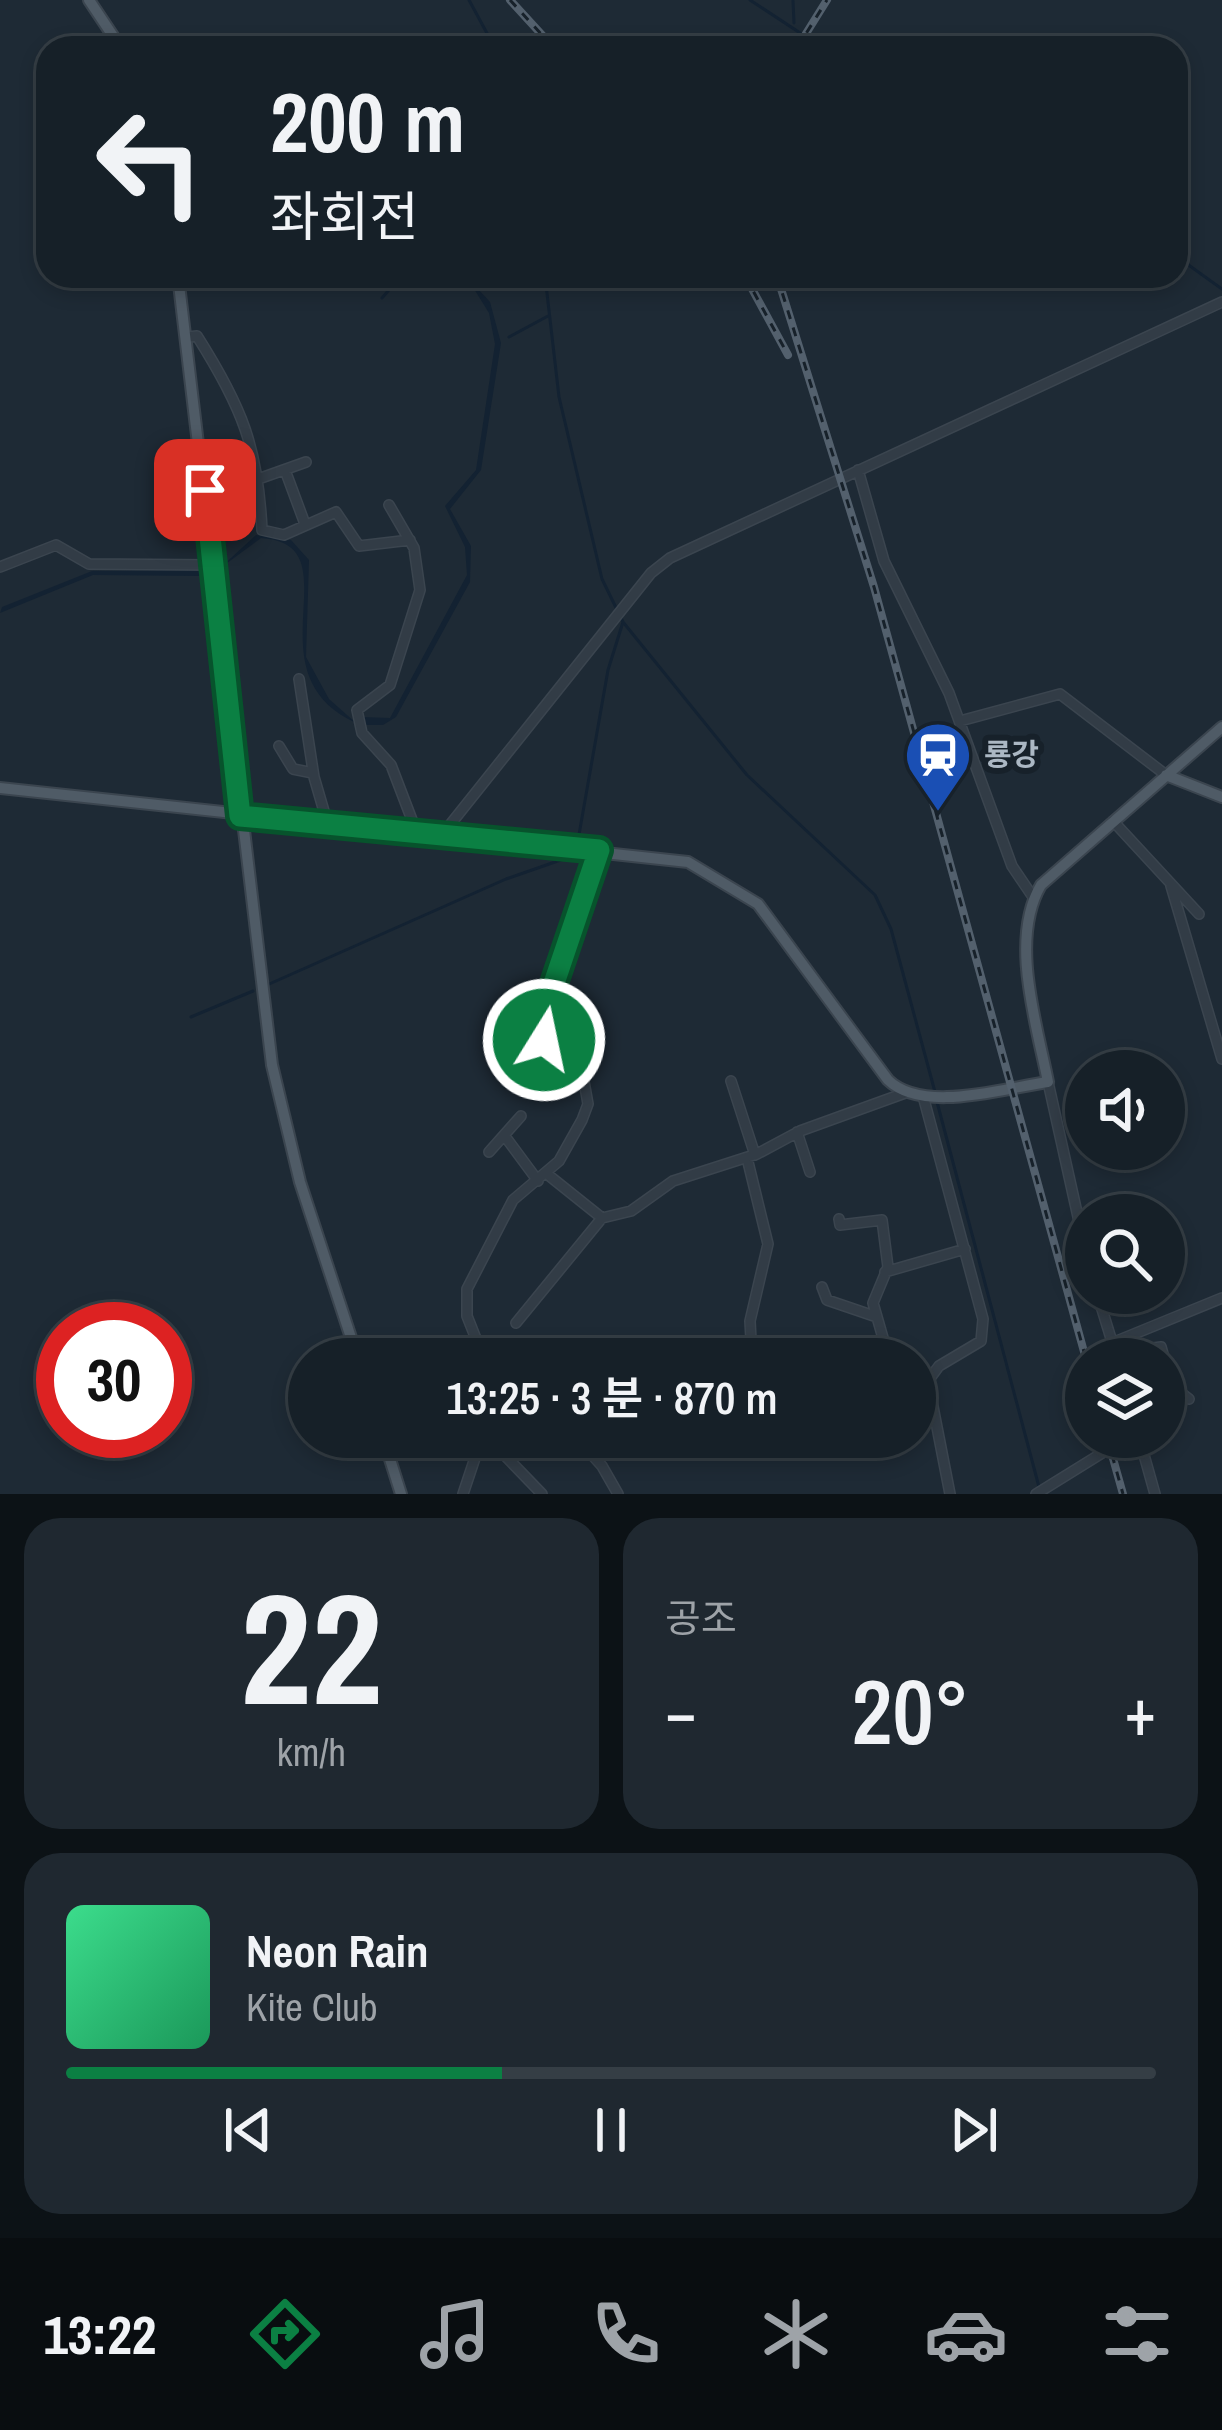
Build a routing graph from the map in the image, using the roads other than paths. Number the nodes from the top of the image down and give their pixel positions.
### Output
1 (89, 0) edge
2 (113, 36) edge
3 (180, 288) edge
4 (1216, 304) edge
5 (188, 338) junction
6 (306, 462) dead end
7 (285, 470) junction
8 (858, 470) junction
9 (261, 478) junction
10 (389, 505) dead end
11 (305, 524) junction
12 (410, 540) junction
13 (0, 567) edge
14 (214, 569) junction
15 (299, 679) dead end
16 (960, 721) junction
17 (1222, 727) edge
18 (279, 746) dead end
19 (313, 773) junction
20 (1166, 775) junction
21 (0, 788) edge
22 (1222, 796) edge
23 (240, 816) junction
24 (1113, 821) junction
25 (328, 825) junction
26 (416, 833) junction
27 (441, 836) junction
28 (599, 850) junction
29 (1171, 886) junction
30 (1033, 897) junction
31 (1199, 914) dead end
32 (1220, 1047) edge
33 (1222, 1059) edge
34 (731, 1082) dead end
35 (1048, 1082) junction
36 (905, 1093) junction
37 (932, 1095) junction
38 (521, 1116) dead end
39 (797, 1132) junction
40 (504, 1135) junction
41 (489, 1152) dead end
42 (751, 1156) junction
43 (810, 1172) dead end
44 (543, 1177) junction
45 (1073, 1194) edge
46 (602, 1218) junction
47 (839, 1219) dead end
48 (965, 1249) junction
49 (885, 1272) junction
50 (822, 1287) dead end
51 (1222, 1298) edge
52 (874, 1316) junction
53 (516, 1323) dead end
54 (351, 1338) edge
55 (476, 1338) edge
56 (750, 1338) edge
57 (879, 1338) edge
58 (1142, 1338) edge
59 (936, 1371) edge
60 (1185, 1396) edge
61 (1189, 1399) dead end
62 (936, 1425) edge
63 (390, 1458) edge
64 (477, 1458) edge
65 (505, 1458) edge
66 (595, 1458) edge
67 (1094, 1458) edge
68 (1144, 1458) edge
69 (1041, 1491) edge
70 (401, 1494) edge
71 (464, 1494) edge
72 (542, 1494) edge
73 (618, 1494) edge
74 (950, 1494) edge
75 (1155, 1494) edge

1 - 2 main road
3 - 5 main road
4 - 8 street
5 - 9 street
5 - 14 main road
6 - 7 street
7 - 9 street
7 - 11 street
8 - 16 street
8 - 27 street
9 - 11 street
10 - 12 street
11 - 12 street
12 - 26 street
13 - 14 street
14 - 23 main road
15 - 19 street
16 - 20 street
16 - 30 street
17 - 20 main road
18 - 19 street
19 - 25 street
20 - 22 main road
20 - 24 main road
21 - 23 main road
23 - 25 main road
23 - 54 main road
24 - 29 street
24 - 30 main road
25 - 26 main road
26 - 27 main road
27 - 28 main road
28 - 36 main road
28 - 44 street
29 - 31 street
29 - 32 street
30 - 35 main road
32 - 33 street
34 - 42 street
35 - 37 main road
35 - 45 street
36 - 37 main road
36 - 39 street
37 - 48 street
38 - 40 street
39 - 42 street
39 - 43 street
40 - 41 street
40 - 44 street
42 - 46 street
42 - 56 street
44 - 46 street
44 - 55 street
46 - 53 street
47 - 49 street
48 - 49 street
48 - 59 street
49 - 52 street
50 - 52 street
51 - 58 street
52 - 57 street
60 - 61 street
62 - 74 street
63 - 70 main road
64 - 71 street
65 - 72 street
66 - 73 street
67 - 69 street
68 - 75 street

